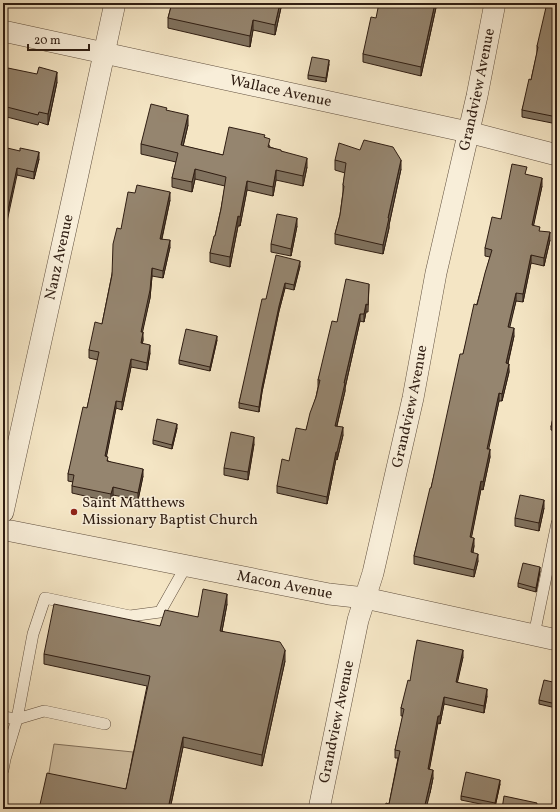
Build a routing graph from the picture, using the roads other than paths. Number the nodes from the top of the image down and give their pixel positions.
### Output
1 (115, 3) edge
2 (495, 3) edge
3 (3, 31) edge
4 (104, 53) junction
5 (468, 132) junction
6 (557, 155) edge
7 (3, 512) edge
8 (557, 524) edge
9 (6, 529) edge
10 (186, 566) junction
11 (365, 598) junction
12 (534, 635) junction
13 (557, 640) edge
14 (3, 717) edge
15 (17, 719) junction
16 (105, 724) dead end
17 (3, 770) edge
18 (319, 809) edge

1 - 4 street, Nanz Avenue
2 - 5 street, Grandview Avenue
3 - 4 street, Wallace Avenue
4 - 5 street, Wallace Avenue
4 - 7 street, Nanz Avenue
5 - 6 street, Wallace Avenue
5 - 11 street, Grandview Avenue
8 - 12 lane
9 - 10 street, Macon Avenue
10 - 11 street, Macon Avenue
10 - 15 lane
11 - 12 street, Macon Avenue
11 - 18 street, Grandview Avenue
12 - 13 street, Macon Avenue
14 - 15 lane
15 - 16 lane
15 - 17 lane

